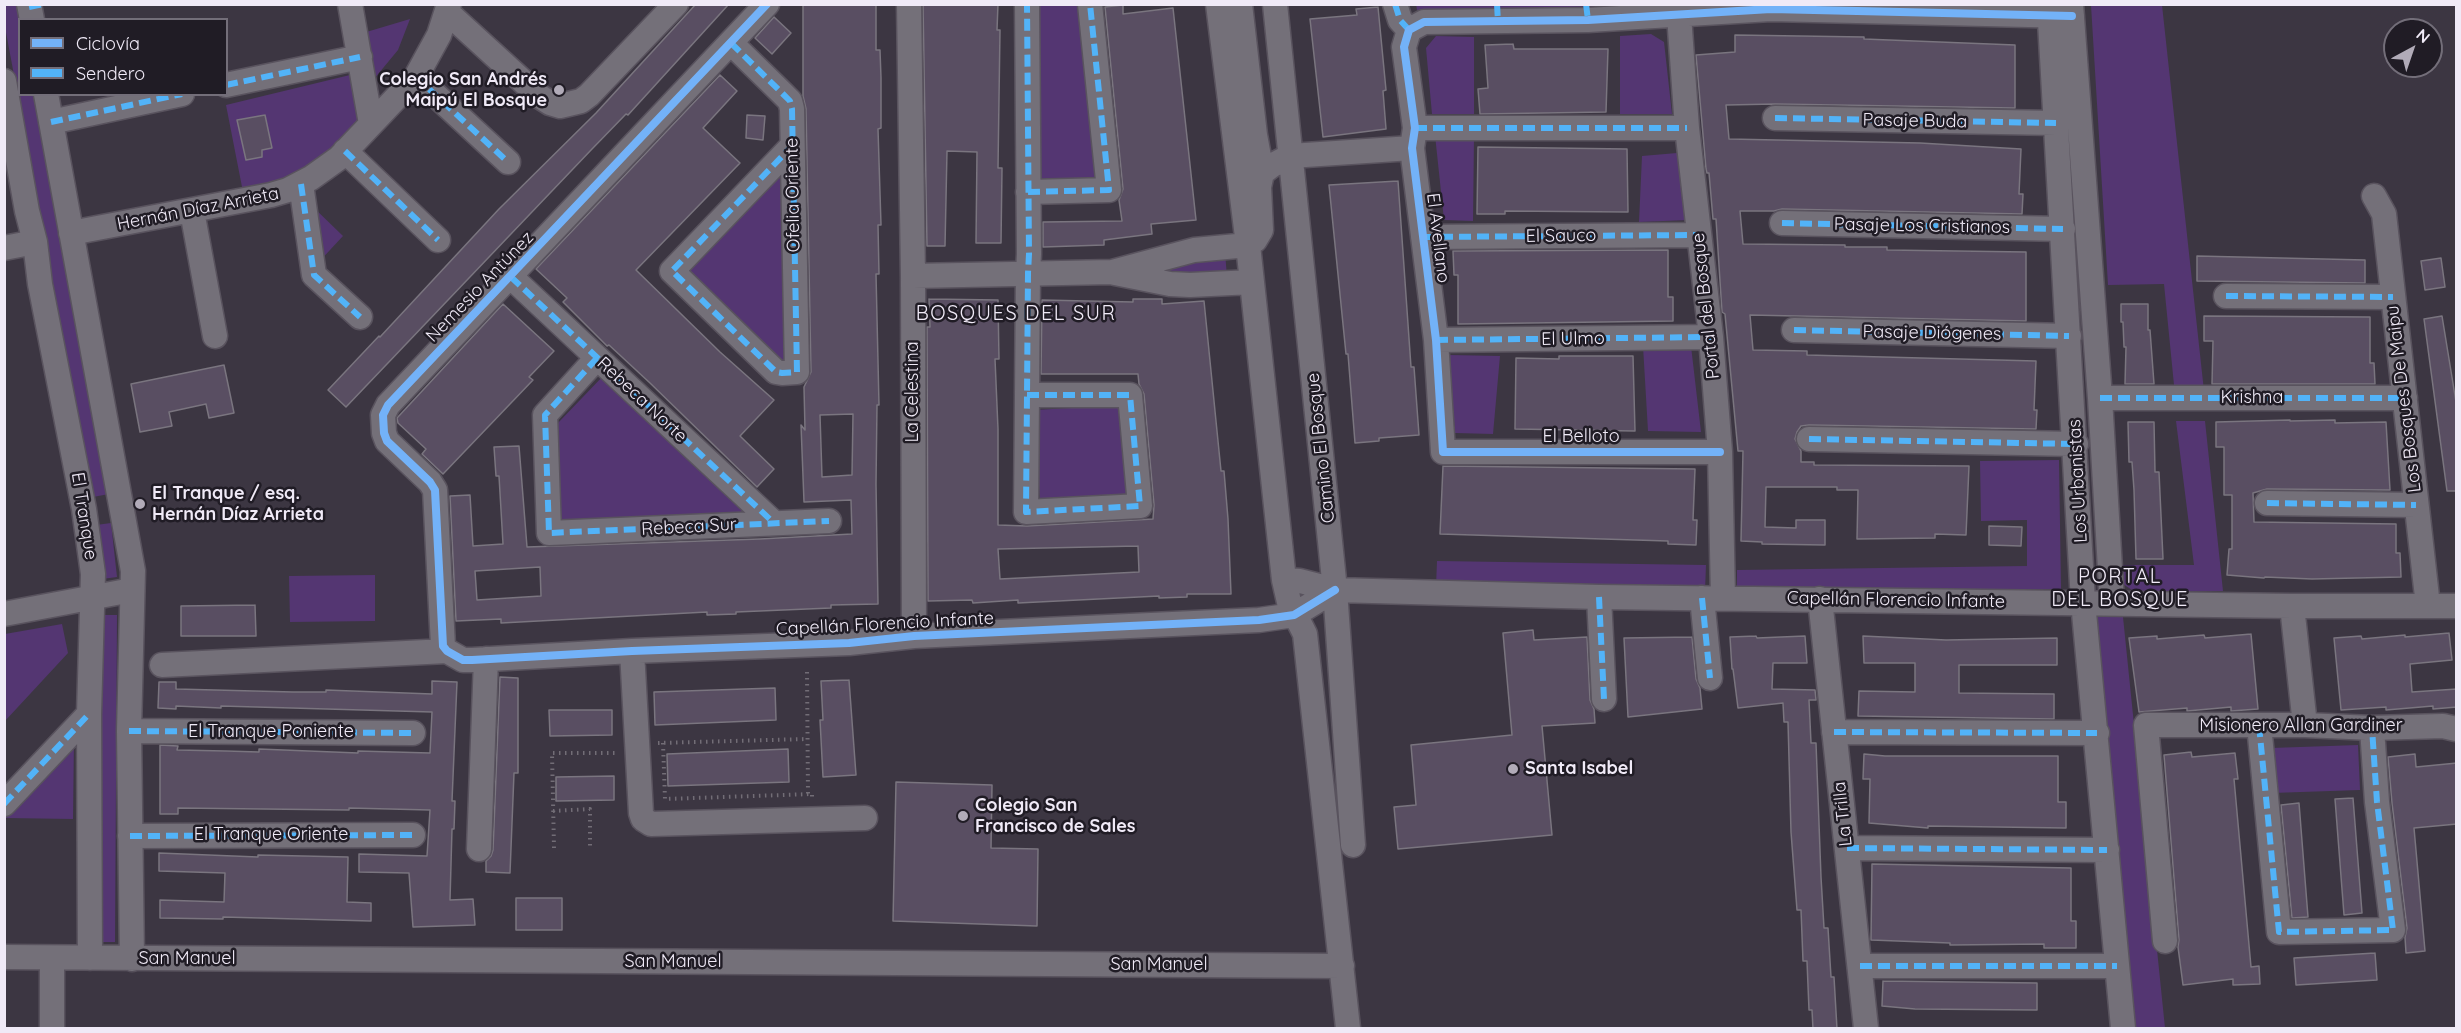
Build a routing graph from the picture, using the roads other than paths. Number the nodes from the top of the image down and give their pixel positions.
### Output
1 (350, 4) edge
2 (676, 4) edge
3 (767, 4) edge
4 (909, 4) edge
5 (1027, 4) edge
6 (1090, 4) edge
7 (1218, 4) edge
8 (1240, 4) edge
9 (1275, 4) edge
10 (1395, 4) edge
11 (448, 8) edge
12 (2060, 10) edge
13 (1683, 11) edge
14 (1587, 12) edge
15 (1497, 13) edge
16 (1409, 30) junction
17 (731, 43) junction
18 (360, 57) junction
19 (416, 77) junction
20 (4, 81) edge
21 (228, 85) edge
22 (46, 96) edge
23 (173, 96) edge
24 (1775, 118) dead end
25 (51, 122) junction
26 (2056, 123) junction
27 (371, 124) junction
28 (1687, 128) junction
29 (1414, 138) junction
30 (792, 146) junction
31 (345, 151) junction
32 (1290, 156) junction
33 (508, 162) dead end
34 (1262, 173) junction
35 (301, 184) junction
36 (1028, 192) junction
37 (2374, 195) dead end
38 (192, 211) junction
39 (1782, 224) dead end
40 (2062, 229) junction
41 (71, 233) junction
42 (1699, 235) junction
43 (1423, 237) junction
44 (438, 240) dead end
45 (35, 242) junction
46 (1248, 245) junction
47 (4, 248) edge
48 (1112, 272) junction
49 (1028, 273) junction
50 (913, 276) junction
51 (511, 277) junction
52 (1251, 282) junction
53 (2226, 296) dead end
54 (2392, 297) junction
55 (360, 317) dead end
56 (1794, 330) dead end
57 (215, 336) dead end
58 (2069, 336) junction
59 (1710, 337) junction
60 (1436, 340) junction
61 (597, 358) junction
62 (1027, 395) junction
63 (2100, 398) junction
64 (2405, 398) junction
65 (1809, 439) dead end
66 (2076, 444) junction
67 (1443, 452) joint
68 (1720, 452) junction
69 (121, 503) junction
70 (2266, 504) dead end
71 (2416, 505) junction
72 (84, 509) junction
73 (829, 521) dead end
74 (774, 523) junction
75 (1284, 580) junction
76 (132, 590) junction
77 (1335, 590) junction
78 (93, 597) junction
79 (1599, 597) junction
80 (1713, 598) junction
81 (1820, 599) junction
82 (2083, 602) junction
83 (2112, 603) junction
84 (2292, 606) junction
85 (2428, 606) junction
86 (2457, 606) edge
87 (4, 614) edge
88 (1294, 615) junction
89 (914, 636) junction
90 (445, 645) junction
91 (632, 651) junction
92 (486, 659) junction
93 (162, 665) dead end
94 (1710, 678) dead end
95 (1604, 699) dead end
96 (89, 714) junction
97 (2259, 725) junction
98 (2305, 725) junction
99 (2372, 728) junction
100 (2457, 729) edge
101 (129, 731) junction
102 (1834, 732) junction
103 (2097, 733) junction
104 (413, 734) dead end
105 (1346, 740) junction
106 (1322, 788) junction
107 (4, 804) edge
108 (865, 818) dead end
109 (413, 835) dead end
110 (130, 836) junction
111 (1353, 845) dead end
112 (1847, 848) junction
113 (479, 849) dead end
114 (2107, 850) junction
115 (2165, 941) dead end
116 (4, 957) edge
117 (52, 958) junction
118 (90, 958) junction
119 (132, 959) junction
120 (1342, 966) junction
121 (1860, 966) junction
122 (2117, 966) junction
123 (52, 1029) edge
124 (1348, 1029) edge
125 (1866, 1029) edge
126 (2123, 1029) edge

1 - 18 street
2 - 11 street
3 - 17 street, Nemesio Antúnez
4 - 50 street, La Celestina
5 - 36 street
6 - 36 street
7 - 46 street
8 - 34 street
9 - 32 street, Camino El Bosque
10 - 16 street
11 - 19 street, Hernán Díaz Arrieta
12 - 13 street
12 - 26 street, Los Urbanistas
12 - 63 street, Los Urbanistas
13 - 14 street
13 - 28 street, Portal del Bosque
14 - 15 street
15 - 16 street
16 - 29 street, El Avellano
17 - 30 street, Ofelia Oriente
17 - 51 street, Nemesio Antúnez
18 - 21 street
18 - 27 street
19 - 27 street, Hernán Díaz Arrieta
19 - 33 street
20 - 45 street, El Tranque
22 - 25 street
23 - 25 street
24 - 26 street, Pasaje Buda
25 - 41 street
26 - 40 street, Los Urbanistas
27 - 31 street, Hernán Díaz Arrieta
28 - 29 street
28 - 42 street, Portal del Bosque
29 - 32 street
29 - 43 street, El Avellano
30 - 30 street, Ofelia Oriente
31 - 35 street, Hernán Díaz Arrieta
31 - 44 street
32 - 34 street
32 - 77 street, Camino El Bosque
34 - 46 street
35 - 38 street, Hernán Díaz Arrieta
35 - 55 street
36 - 49 street
37 - 54 street, Los Bosques De Maipu
38 - 41 street, Hernán Díaz Arrieta
38 - 57 street
39 - 40 street, Pasaje Los Cristianos
40 - 58 street, Los Urbanistas
41 - 69 street
42 - 43 street, El Sauco
42 - 59 street, Portal del Bosque
43 - 60 street, El Avellano
45 - 47 street
45 - 72 street, El Tranque
46 - 48 street
46 - 52 street
48 - 49 street
48 - 52 street
49 - 50 street
49 - 62 street
50 - 89 street, La Celestina
51 - 61 street, Rebeca Norte
51 - 90 street, Nemesio Antúnez
52 - 75 street
53 - 54 street
54 - 64 street, Los Bosques De Maipu
56 - 58 street, Pasaje Diógenes
58 - 66 street, Los Urbanistas
59 - 60 street, El Ulmo
59 - 68 street, Portal del Bosque
60 - 67 street, El Avellano
61 - 74 street, Rebeca Norte
61 - 74 street, Rebeca Sur
62 - 62 street
63 - 64 street, Krishna
63 - 83 street, Los Urbanistas
64 - 71 street, Los Bosques De Maipu
65 - 66 street
66 - 82 street, Los Urbanistas
67 - 68 street, El Belloto
68 - 80 street, Portal del Bosque
69 - 72 street
69 - 76 street
70 - 71 street
71 - 85 street, Los Bosques De Maipu
72 - 78 street, El Tranque
73 - 74 street, Rebeca Sur
75 - 77 street, Capellán Florencio Infante
75 - 88 street
76 - 78 street
76 - 101 street
77 - 79 street, Capellán Florencio Infante
77 - 88 street, Capellán Florencio Infante
77 - 105 street, Camino El Bosque
78 - 87 street
78 - 96 street, El Tranque
79 - 80 street, Capellán Florencio Infante
79 - 95 street
80 - 81 street, Capellán Florencio Infante
80 - 94 street, Portal del Bosque
81 - 82 street, Capellán Florencio Infante
81 - 102 street, La Trilla
82 - 83 street, Capellán Florencio Infante
82 - 103 street, Los Urbanistas
83 - 84 street, Capellán Florencio Infante
84 - 85 street, Capellán Florencio Infante
84 - 98 street
85 - 86 street, Capellán Florencio Infante
88 - 89 street, Capellán Florencio Infante
88 - 106 street
89 - 91 street, Capellán Florencio Infante
90 - 92 street, Capellán Florencio Infante
90 - 93 street, Capellán Florencio Infante
91 - 92 street, Capellán Florencio Infante
91 - 108 street
92 - 113 street
96 - 107 street
96 - 118 street, El Tranque
97 - 98 street, Misionero Allan Gardiner
97 - 99 street
97 - 115 street, Misionero Allan Gardiner
98 - 99 street, Misionero Allan Gardiner
99 - 100 street, Misionero Allan Gardiner
101 - 104 street, El Tranque Poniente
101 - 110 street
102 - 103 street
102 - 112 street, La Trilla
103 - 114 street, Los Urbanistas
105 - 106 street
105 - 111 street, Camino El Bosque
106 - 120 street
109 - 110 street, El Tranque Oriente
110 - 119 street
112 - 114 street
112 - 121 street, La Trilla
114 - 122 street, Los Urbanistas
116 - 117 street, San Manuel
117 - 118 street, San Manuel
117 - 123 street
118 - 119 street, San Manuel
119 - 120 street, San Manuel
120 - 124 street
121 - 122 street
121 - 125 street, La Trilla
122 - 126 street, Los Urbanistas

